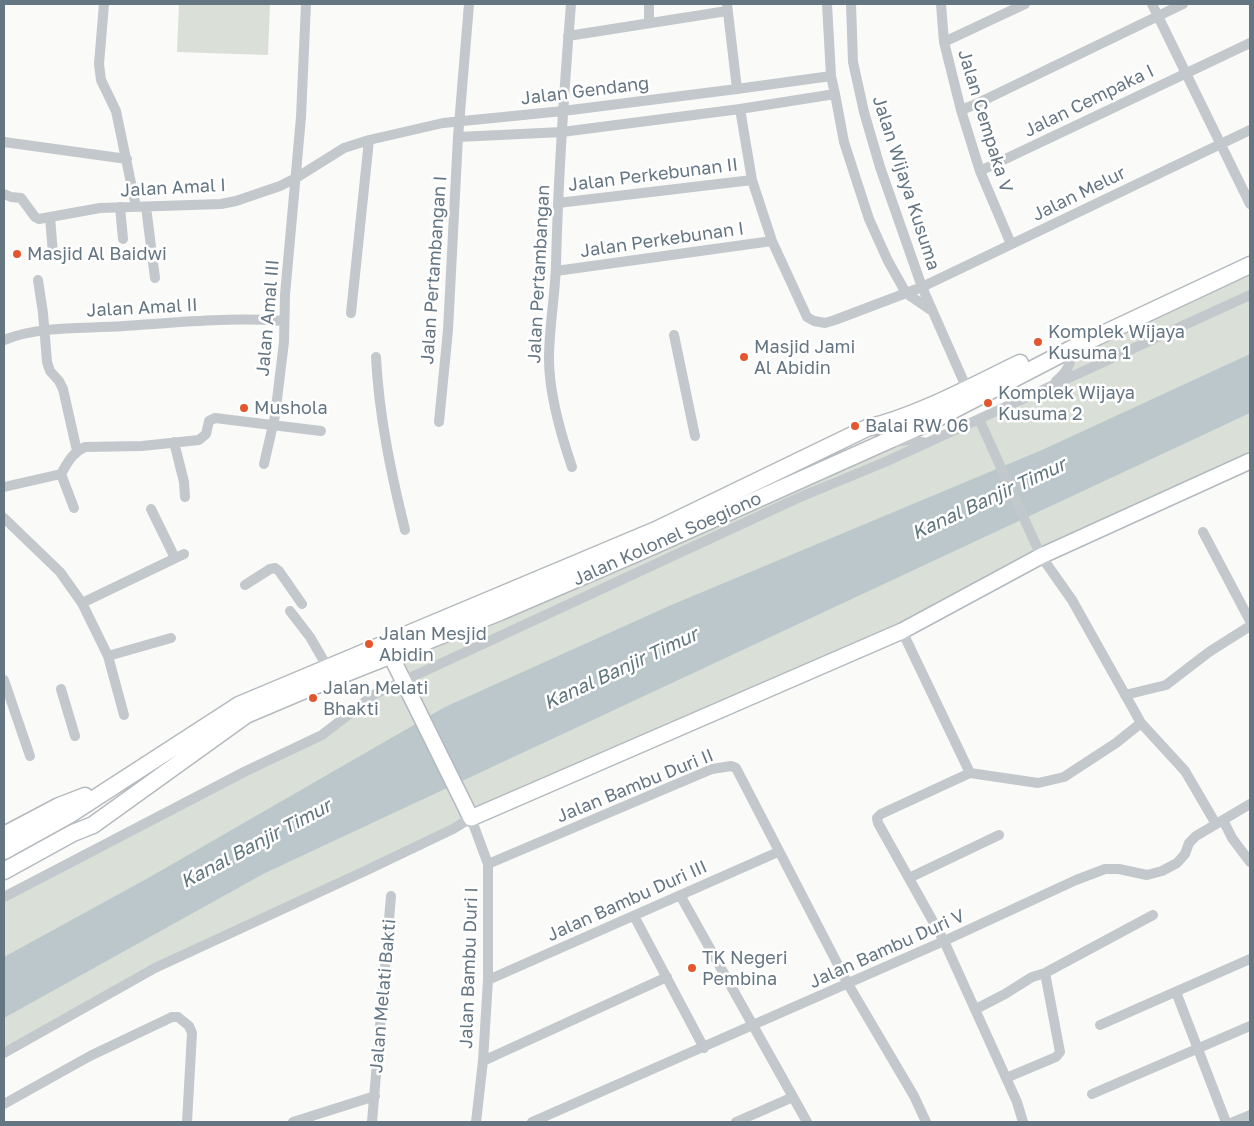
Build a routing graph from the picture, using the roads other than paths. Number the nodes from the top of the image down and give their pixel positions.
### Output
1 (104, 4) edge
2 (306, 4) edge
3 (469, 4) edge
4 (571, 4) edge
5 (649, 4) edge
6 (828, 4) edge
7 (851, 4) edge
8 (941, 4) edge
9 (1025, 4) edge
10 (1152, 4) edge
11 (1183, 4) edge
12 (727, 7) edge
13 (1158, 16) junction
14 (649, 23) junction
15 (568, 36) junction
16 (944, 42) junction
17 (1250, 43) edge
18 (1186, 73) junction
19 (831, 76) junction
20 (737, 89) junction
21 (834, 94) junction
22 (740, 109) junction
23 (961, 110) junction
24 (563, 111) junction
25 (460, 121) junction
26 (1250, 130) edge
27 (562, 132) junction
28 (458, 137) junction
29 (366, 140) junction
30 (4, 142) edge
31 (1221, 144) junction
32 (127, 159) junction
33 (980, 171) junction
34 (296, 178) junction
35 (752, 180) junction
36 (4, 194) edge
37 (558, 203) junction
38 (1250, 204) edge
39 (141, 207) junction
40 (120, 208) junction
41 (50, 217) junction
42 (123, 240) dead end
43 (772, 241) junction
44 (1011, 244) junction
45 (1250, 253) edge
46 (53, 254) dead end
47 (1250, 265) edge
48 (556, 271) junction
49 (155, 278) dead end
50 (38, 280) dead end
51 (922, 287) junction
52 (906, 292) junction
53 (1250, 295) edge
54 (932, 310) junction
55 (351, 312) dead end
56 (284, 321) junction
57 (43, 330) junction
58 (674, 335) dead end
59 (4, 340) edge
60 (1073, 348) junction
61 (376, 357) dead end
62 (1050, 387) junction
63 (967, 389) junction
64 (979, 419) junction
65 (439, 422) dead end
66 (272, 426) junction
67 (321, 431) dead end
68 (695, 436) dead end
69 (174, 442) junction
70 (885, 442) junction
71 (928, 443) junction
72 (77, 451) junction
73 (1250, 461) edge
74 (264, 464) dead end
75 (572, 467) dead end
76 (61, 474) junction
77 (4, 487) edge
78 (185, 497) dead end
79 (74, 508) dead end
80 (151, 509) dead end
81 (4, 518) edge
82 (405, 530) dead end
83 (1203, 532) dead end
84 (1041, 556) junction
85 (246, 585) dead end
86 (82, 603) junction
87 (302, 604) dead end
88 (290, 611) dead end
89 (1250, 621) edge
90 (1250, 626) edge
91 (902, 631) junction
92 (171, 638) dead end
93 (108, 656) junction
94 (391, 656) junction
95 (328, 668) junction
96 (4, 680) edge
97 (403, 682) junction
98 (61, 689) dead end
99 (1125, 694) junction
100 (124, 715) dead end
101 (1141, 723) junction
102 (75, 736) dead end
103 (30, 756) dead end
104 (970, 773) junction
105 (120, 782) junction
106 (1250, 804) edge
107 (473, 822) junction
108 (1220, 822) junction
109 (93, 825) junction
110 (4, 835) edge
111 (999, 835) dead end
112 (4, 851) edge
113 (778, 852) junction
114 (1250, 862) edge
115 (488, 864) junction
116 (4, 871) edge
117 (909, 878) junction
118 (4, 880) edge
119 (680, 895) junction
120 (391, 896) dead end
121 (4, 897) edge
122 (1153, 915) dead end
123 (634, 916) junction
124 (944, 942) junction
125 (1250, 959) edge
126 (1045, 973) junction
127 (667, 977) junction
128 (488, 980) junction
129 (848, 984) junction
130 (1176, 992) junction
131 (976, 1009) junction
132 (1100, 1025) dead end
133 (754, 1026) junction
134 (1250, 1026) edge
135 (704, 1048) junction
136 (1199, 1049) junction
137 (4, 1052) edge
138 (483, 1061) junction
139 (1006, 1078) junction
140 (1092, 1094) dead end
141 (375, 1096) junction
142 (793, 1096) junction
143 (4, 1104) edge
144 (1250, 1115) edge
145 (552, 1118) edge
146 (187, 1122) edge
147 (293, 1122) edge
148 (372, 1122) edge
149 (476, 1122) edge
150 (532, 1122) edge
151 (736, 1122) edge
152 (807, 1122) edge
153 (926, 1122) edge
154 (1023, 1122) edge
155 (1226, 1122) edge
156 (1233, 1122) edge

1 - 32 street
2 - 34 street, Jalan Amal III
3 - 25 street
4 - 15 street, Jalan Pertambangan
5 - 14 street
6 - 19 street, Jalan Wijaya Kusuma
7 - 51 street, Jalan Wijaya Kusuma
8 - 16 street, Jalan Cempaka V
9 - 16 street
10 - 13 street
11 - 13 street
12 - 14 street
12 - 20 street
13 - 18 street
13 - 23 street
14 - 15 street
15 - 24 street, Jalan Pertambangan
16 - 23 street, Jalan Cempaka V
17 - 18 street, Jalan Cempaka I
18 - 31 street
18 - 33 street, Jalan Cempaka I
19 - 20 street, Jalan Gendang
19 - 21 street, Jalan Wijaya Kusuma
20 - 24 street, Jalan Gendang
21 - 22 street, Jalan Gendang
21 - 52 street, Jalan Wijaya Kusuma
22 - 27 street, Jalan Gendang
22 - 35 street, Jalan Melur
23 - 33 street, Jalan Cempaka V
24 - 25 street, Jalan Gendang
24 - 27 street, Jalan Pertambangan
25 - 28 street, Jalan Pertambangan I
25 - 29 street, Jalan Amal I
26 - 31 street, Jalan Melur
27 - 28 street, Jalan Gendang
27 - 37 street, Jalan Pertambangan
28 - 65 street, Jalan Pertambangan I
29 - 34 street, Jalan Amal I
29 - 55 street
30 - 32 street
31 - 38 street
31 - 44 street, Jalan Melur
32 - 39 street
33 - 44 street, Jalan Cempaka V
34 - 39 street, Jalan Amal I
34 - 56 street, Jalan Amal III
35 - 37 street, Jalan Perkebunan II
35 - 43 street, Jalan Melur
36 - 41 street
37 - 48 street, Jalan Pertambangan
39 - 40 street, Jalan Amal I
39 - 49 street
40 - 41 street, Jalan Amal I
40 - 42 street
41 - 46 street
43 - 48 street, Jalan Perkebunan I
43 - 52 street, Jalan Melur
44 - 51 street, Jalan Melur
45 - 63 main road, Jalan Kolonel Soegiono
47 - 60 main road, Jalan Kolonel Soegiono
48 - 75 street, Jalan Pertambangan
50 - 57 street
51 - 52 street, Jalan Melur
51 - 54 street, Jalan Wijaya Kusuma
52 - 54 street, Jalan Wijaya Kusuma
53 - 62 street
54 - 63 street, Jalan Wijaya Kusuma
56 - 57 street, Jalan Amal II
56 - 66 street, Jalan Amal III
57 - 59 street, Jalan Amal II
57 - 72 street
58 - 68 street
60 - 62 street
60 - 70 main road, Jalan Kolonel Soegiono
61 - 82 street
62 - 64 street
63 - 95 main road, Jalan Kolonel Soegiono
64 - 71 street
64 - 84 street
66 - 67 street
66 - 69 street
66 - 74 street, Jalan Amal III
69 - 72 street
69 - 78 street
70 - 71 street
70 - 94 main road, Jalan Kolonel Soegiono
71 - 97 street
72 - 76 street
73 - 84 street
76 - 77 street
76 - 79 street
80 - 86 street
81 - 86 street
83 - 89 street
84 - 91 street
84 - 99 street
85 - 87 street
86 - 93 street
88 - 95 street
90 - 99 street
91 - 104 street
91 - 107 street
92 - 93 street
93 - 100 street
94 - 97 street
94 - 109 main road, Jalan Kolonel Soegiono
95 - 105 main road, Jalan Kolonel Soegiono
96 - 103 street
97 - 107 street
97 - 121 street
98 - 102 street
99 - 101 street
101 - 104 street
101 - 108 street
104 - 117 street
105 - 110 main road, Jalan Kolonel Soegiono
105 - 112 main road, Jalan Kolonel Soegiono
106 - 108 street, Jalan Bambu Duri V
107 - 115 street, Jalan Bambu Duri I
107 - 137 street
108 - 114 street
108 - 124 street, Jalan Bambu Duri V
109 - 116 main road, Jalan Kolonel Soegiono
109 - 118 main road, Jalan Kolonel Soegiono
111 - 117 street
113 - 115 street, Jalan Bambu Duri II
113 - 119 street, Jalan Bambu Duri III
113 - 129 street, Jalan Bambu Duri II
115 - 128 street, Jalan Bambu Duri I
117 - 124 street
119 - 123 street, Jalan Bambu Duri III
119 - 133 street
120 - 141 street, Jalan Melati Bakti
122 - 126 street
123 - 127 street
123 - 128 street, Jalan Bambu Duri III
124 - 129 street, Jalan Bambu Duri V
124 - 131 street
125 - 130 street
126 - 131 street
126 - 139 street
127 - 135 street
127 - 138 street
128 - 138 street, Jalan Bambu Duri I
129 - 133 street, Jalan Bambu Duri V
129 - 153 street, Jalan Bambu Duri II
130 - 132 street
130 - 136 street
131 - 139 street
133 - 135 street, Jalan Bambu Duri V
133 - 142 street
134 - 136 street
135 - 145 street, Jalan Bambu Duri V
136 - 140 street
136 - 155 street
138 - 149 street, Jalan Bambu Duri I
139 - 154 street
141 - 147 street, Jalan Melati Bakti
141 - 148 street, Jalan Melati Bakti
142 - 151 street
142 - 152 street
143 - 146 street
144 - 156 street
145 - 150 street, Jalan Bambu Duri V

